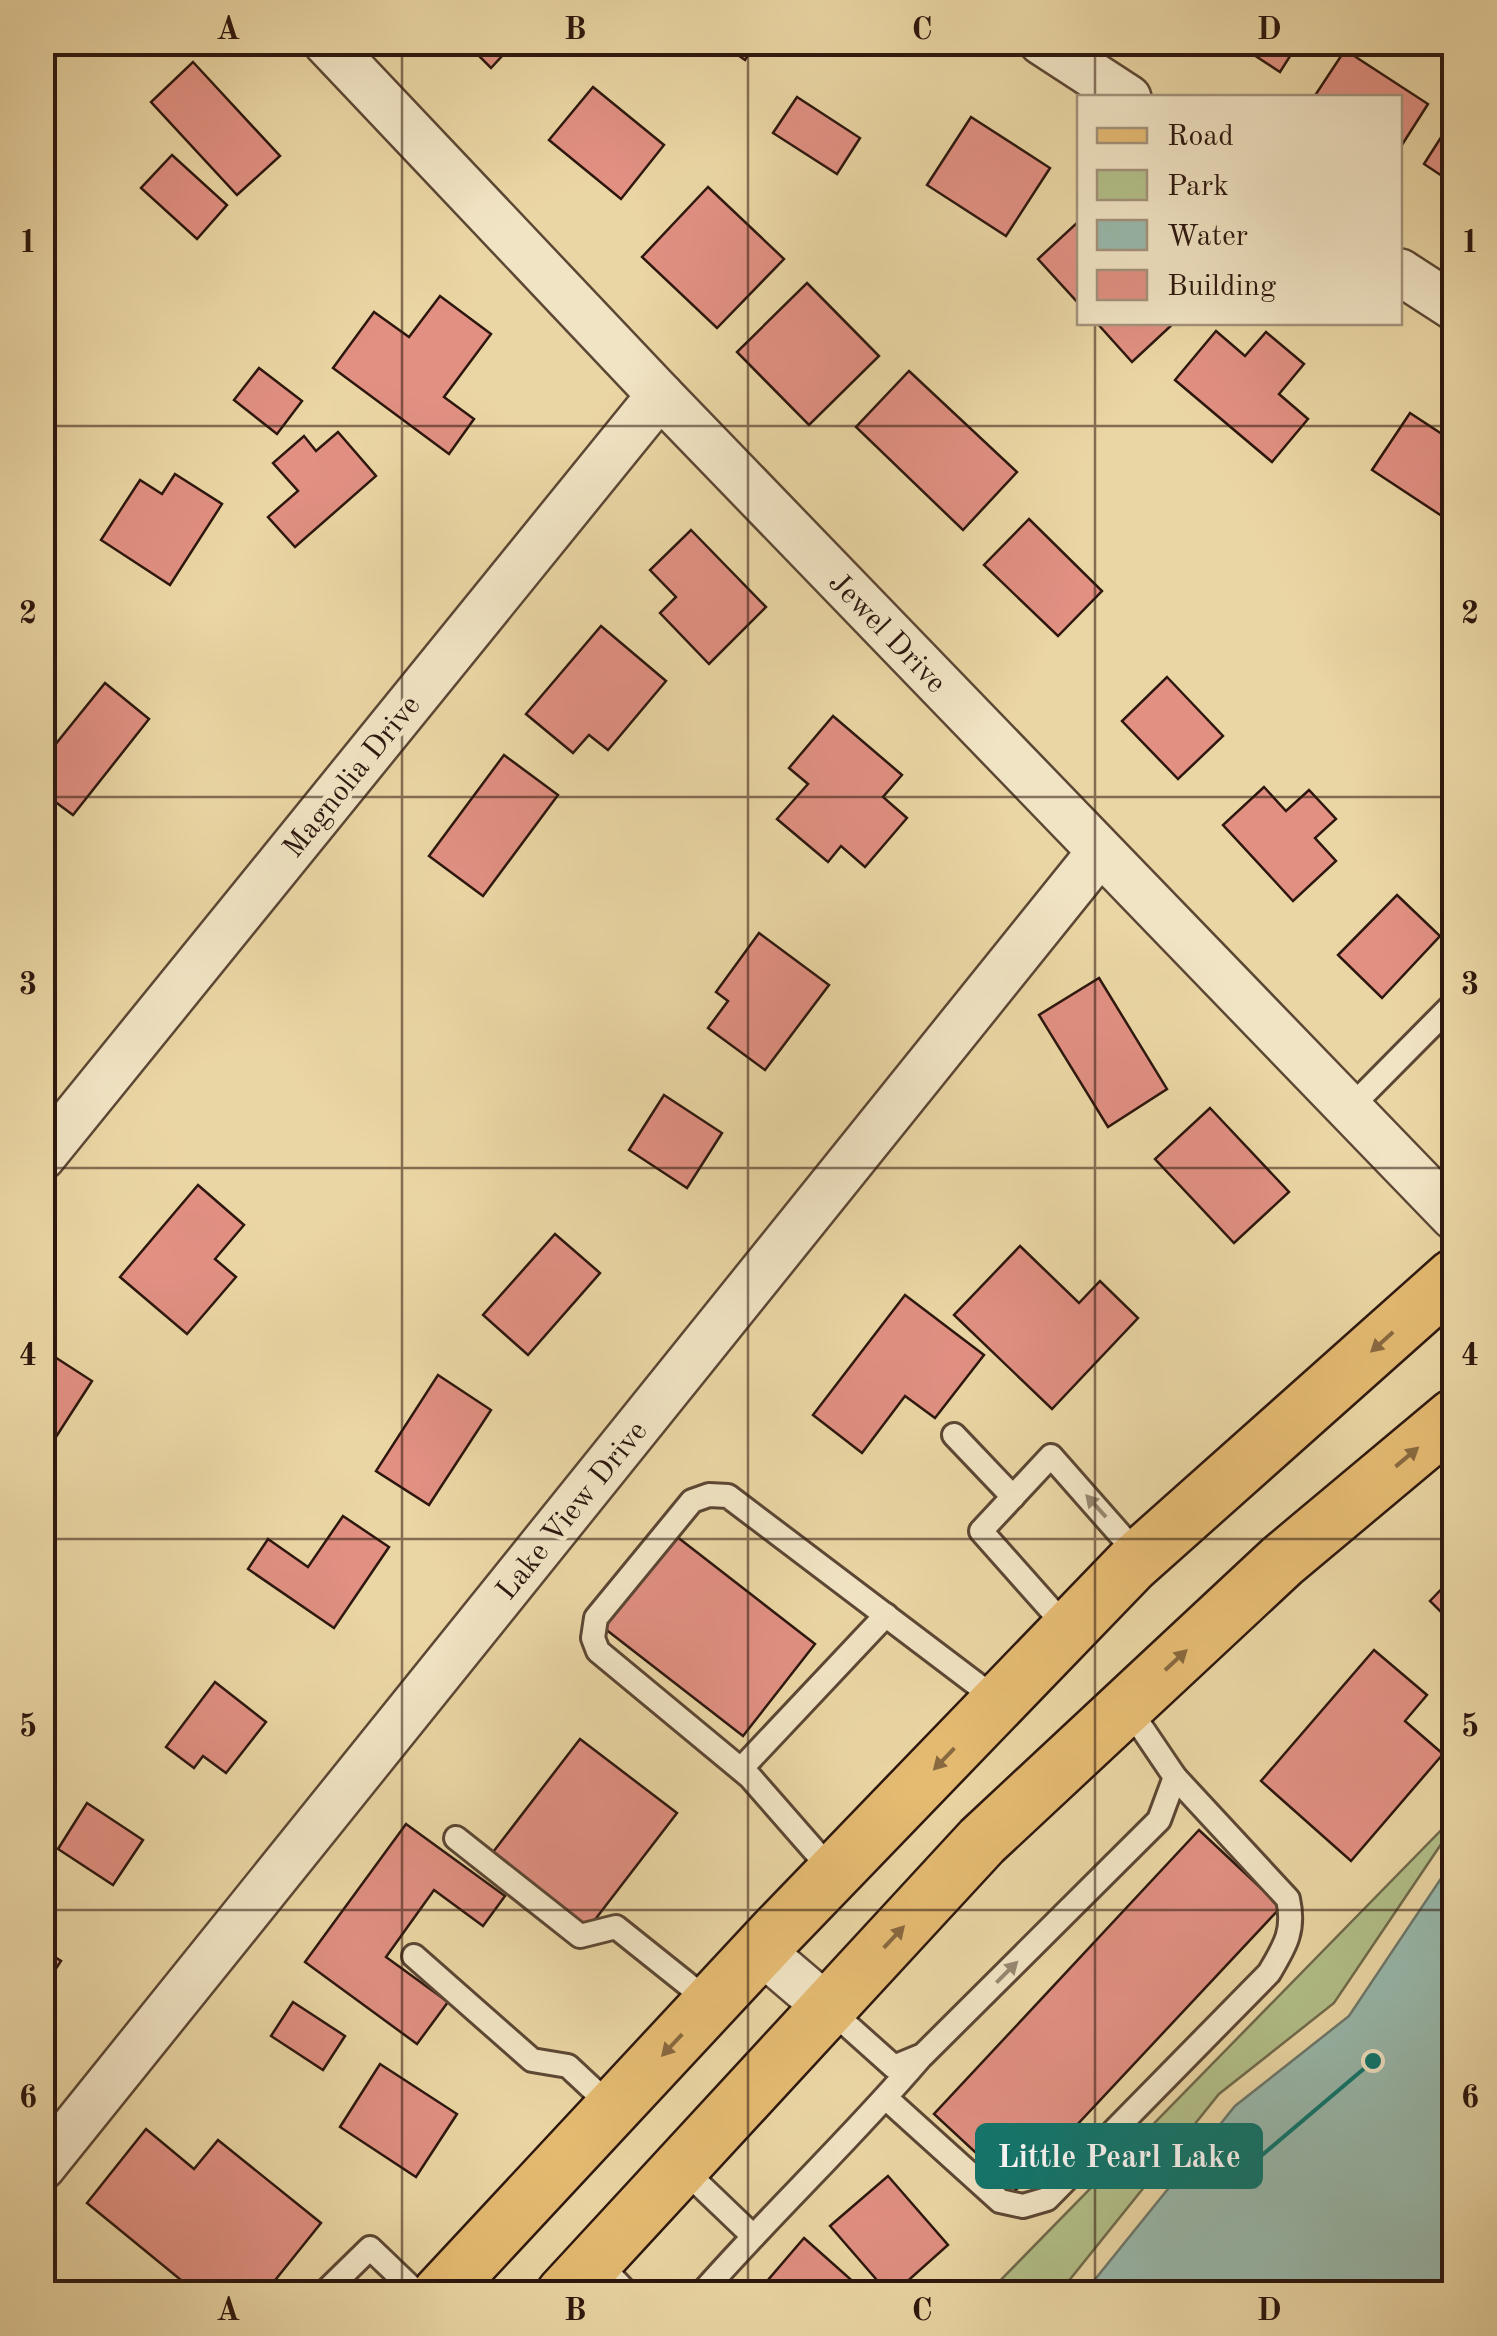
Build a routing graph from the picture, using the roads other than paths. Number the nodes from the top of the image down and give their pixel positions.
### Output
1 (326, 42) edge
2 (1042, 42) edge
3 (1123, 95) edge
4 (1402, 273) edge
5 (1454, 308) edge
6 (660, 395) junction
7 (1100, 852) junction
8 (1454, 1003) edge
9 (1349, 1109) junction
10 (42, 1157) edge
11 (1454, 1217) edge
12 (1454, 1277) edge
13 (1454, 1417) edge
14 (954, 1435) dead end
15 (1012, 1497) junction
16 (1140, 1557) junction
17 (886, 1615) junction
18 (1070, 1630) junction
19 (1000, 1702) junction
20 (1127, 1706) junction
21 (741, 1770) junction
22 (1175, 1777) junction
23 (456, 1838) dead end
24 (834, 1873) junction
25 (760, 1950) junction
26 (414, 1956) dead end
27 (711, 2003) junction
28 (828, 2008) junction
29 (923, 2055) junction
30 (886, 2098) junction
31 (613, 2108) junction
32 (42, 2167) edge
33 (681, 2167) junction
34 (753, 2236) junction
35 (596, 2282) edge
36 (324, 2294) edge
37 (418, 2294) edge
38 (440, 2294) edge
39 (701, 2294) edge

1 - 6 street, Jewel Drive
2 - 3 street
4 - 5 street
6 - 7 street, Jewel Drive
6 - 10 street, Magnolia Drive
7 - 9 street, Jewel Drive
7 - 32 street, Lake View Drive
8 - 9 lane
9 - 11 street, Jewel Drive
12 -> 16 main road
20 -> 13 main road
14 - 15 lane
16 -> 15 lane
15 - 18 lane
16 - 18 main road
17 - 19 lane
17 - 21 lane
17 - 21 lane
18 - 19 main road
19 -> 24 main road
20 - 22 lane
28 -> 20 main road
21 - 24 lane
29 -> 22 lane
22 - 30 lane
23 - 27 lane
24 - 25 main road
25 - 27 main road
25 - 28 street
26 - 31 lane
27 -> 31 main road
28 - 29 lane
28 - 33 main road
29 - 30 lane
30 - 34 lane
31 - 38 main road
33 - 34 lane
33 - 35 main road
34 - 39 lane
36 - 37 lane

